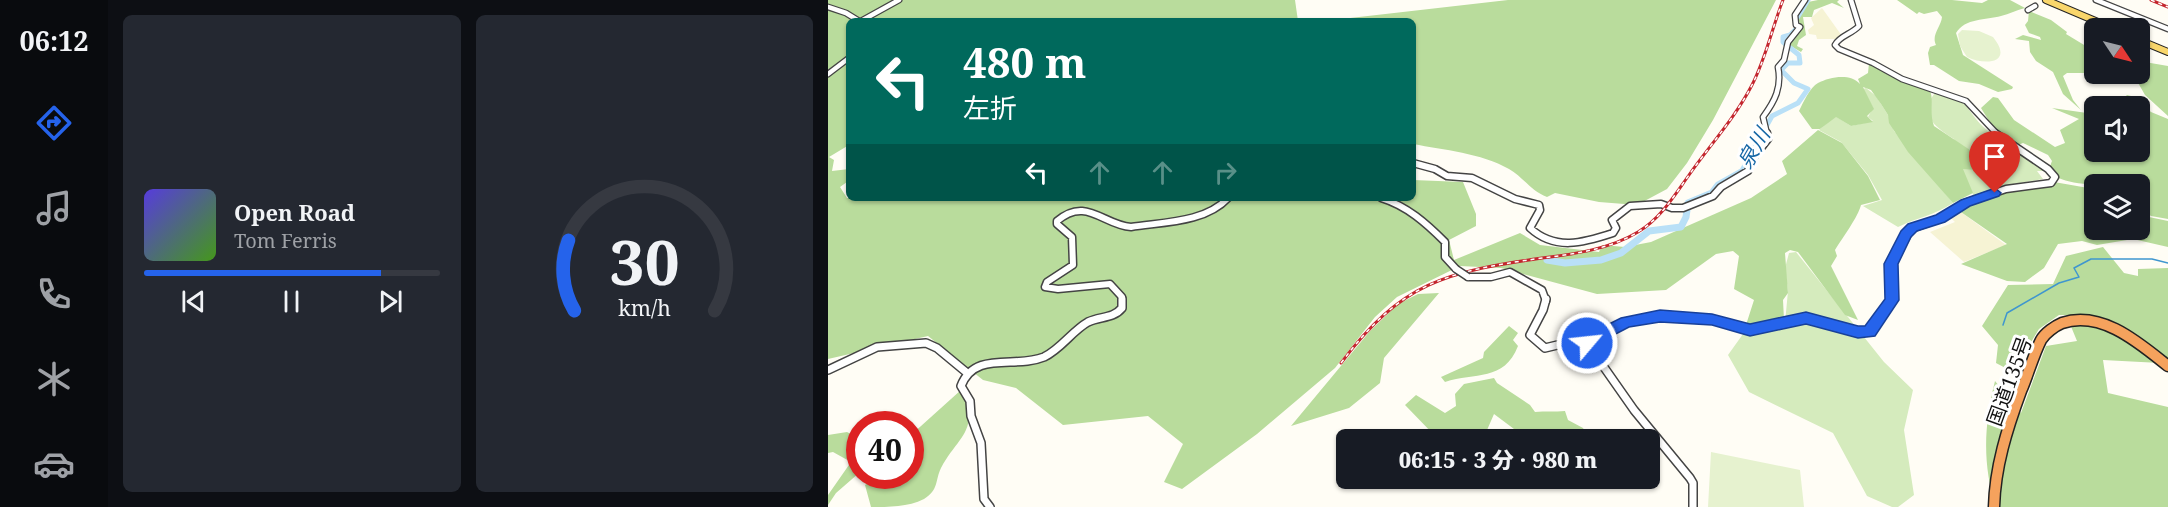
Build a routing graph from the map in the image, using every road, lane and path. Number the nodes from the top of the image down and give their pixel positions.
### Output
1 (899, 0) edge
2 (1805, 0) edge
3 (1851, 0) edge
4 (2046, 0) edge
5 (2096, 0) edge
6 (2035, 6) dead end
7 (828, 7) edge
8 (2028, 10) dead end
9 (855, 18) edge
10 (866, 18) edge
11 (2088, 18) edge
12 (2168, 29) edge
13 (2150, 45) edge
14 (2168, 52) edge
15 (846, 60) edge
16 (828, 74) edge
17 (1416, 164) edge
18 (1225, 201) edge
19 (1391, 201) edge
20 (1587, 343) junction
21 (2168, 366) edge
22 (828, 370) edge
23 (966, 372) junction
24 (990, 507) edge
25 (1693, 507) edge
26 (1994, 507) edge

1 - 10 street
2 - 17 street
3 - 20 street
4 - 11 main road
5 - 12 street
6 - 8 street
7 - 9 street
13 - 14 main road
15 - 16 street
18 - 23 street
19 - 20 street, bridge
20 - 25 street
21 - 26 highway, 国道135号
22 - 23 street
23 - 24 street

